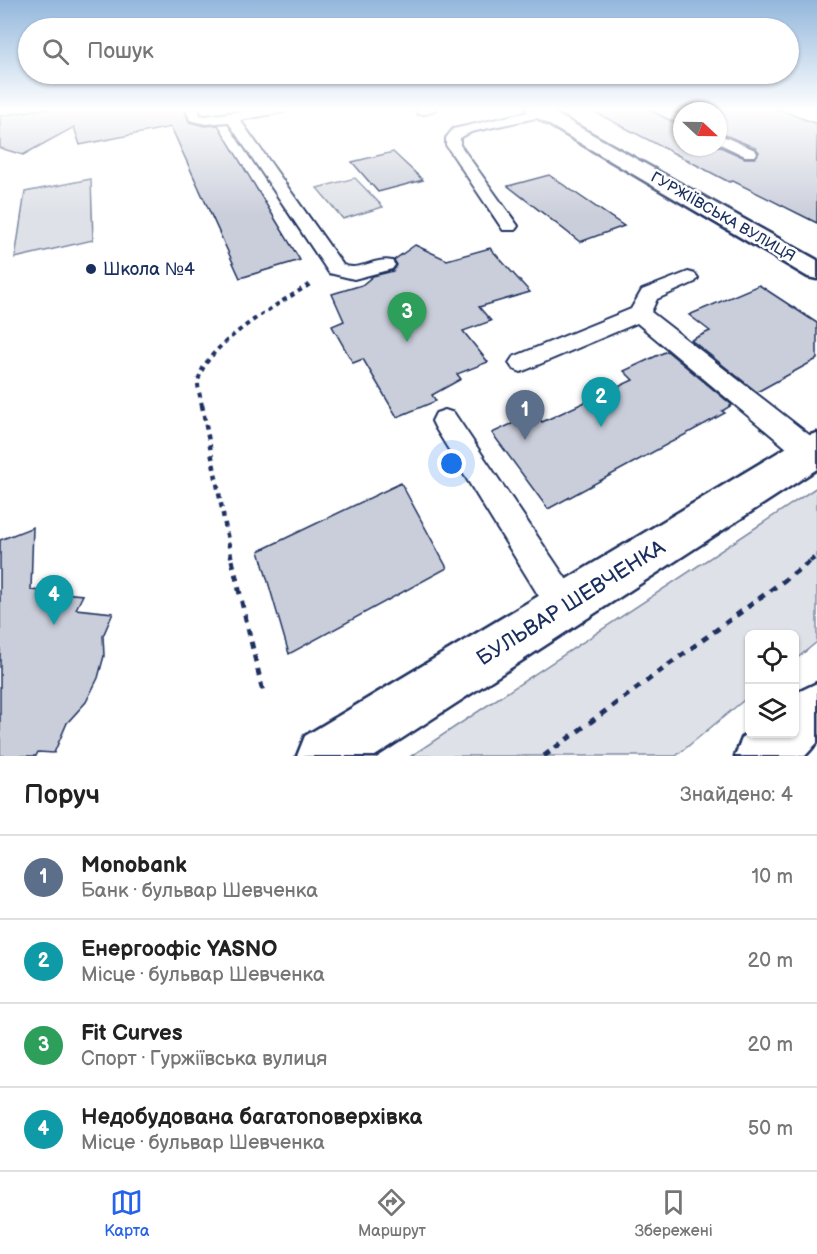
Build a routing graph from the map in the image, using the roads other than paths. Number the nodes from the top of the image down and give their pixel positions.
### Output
1 (250, 144) edge
2 (453, 144) edge
3 (596, 144) edge
4 (731, 144) edge
5 (750, 153) dead end
6 (509, 226) dead end
7 (385, 265) dead end
8 (817, 271) edge
9 (688, 278) dead end
10 (639, 314) junction
11 (521, 363) dead end
12 (445, 420) dead end
13 (814, 451) edge
14 (565, 607) junction
15 (817, 709) edge
16 (799, 725) edge
17 (784, 738) edge
18 (325, 756) edge
19 (763, 756) edge

1 - 7 lane
2 - 6 lane
3 - 8 street, ГУРЖІЇВСЬКА ВУЛИЦЯ
4 - 5 lane
9 - 10 lane
10 - 11 lane
10 - 13 lane
12 - 14 lane
13 - 14 street, БУЛЬВАР ШЕВЧЕНКА
14 - 18 street, БУЛЬВАР ШЕВЧЕНКА
15 - 16 street
17 - 19 street

